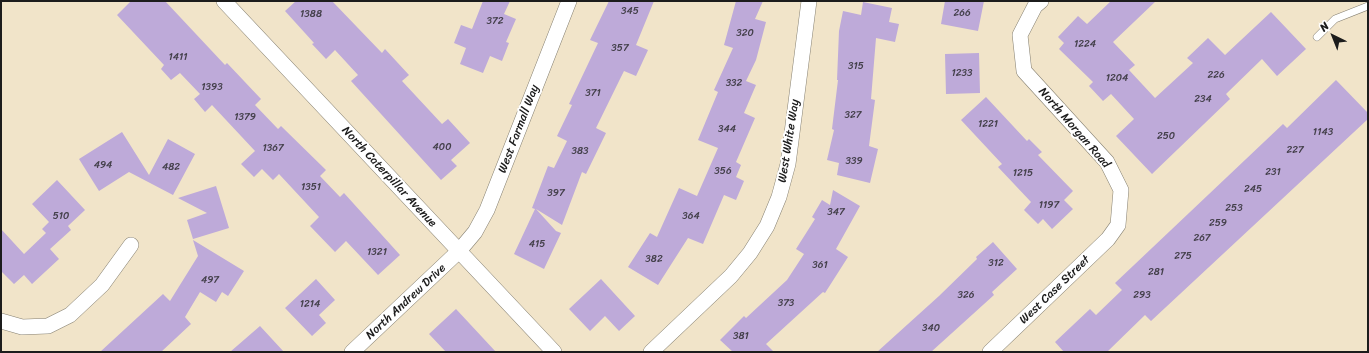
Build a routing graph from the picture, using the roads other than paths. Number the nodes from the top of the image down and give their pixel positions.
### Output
1 (224, 1) edge
2 (568, 1) edge
3 (809, 1) edge
4 (1041, 1) edge
5 (1368, 6) edge
6 (1317, 37) dead end
7 (1118, 225) joint
8 (131, 245) dead end
9 (459, 251) junction
10 (1, 321) edge
11 (352, 352) edge
12 (554, 352) edge
13 (651, 352) edge
14 (990, 352) edge

1 - 9 street, North Caterpillar Avenue
2 - 9 street, West Farmall Way
3 - 13 street, West White Way
4 - 7 street, North Morgan Road
5 - 6 lane
7 - 14 street, West Case Street
8 - 10 street
9 - 11 street, North Andrew Drive
9 - 12 street, North Caterpillar Avenue

